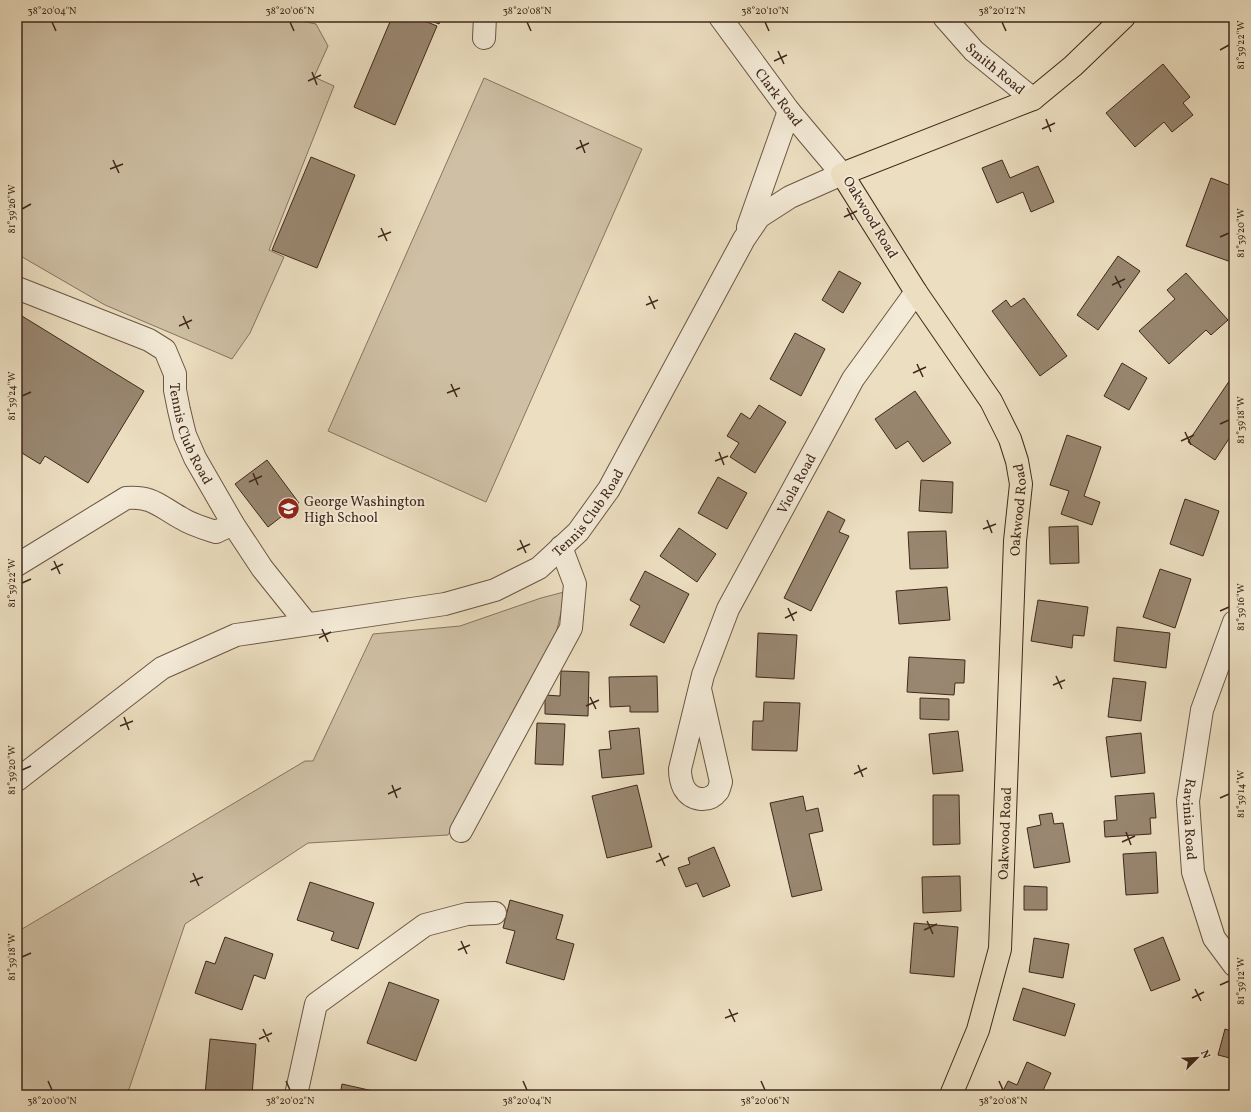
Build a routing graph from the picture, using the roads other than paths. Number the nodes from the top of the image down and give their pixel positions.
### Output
1 (720, 17) edge
2 (944, 17) edge
3 (1124, 17) edge
4 (1033, 99) junction
5 (789, 111) junction
6 (842, 174) junction
7 (744, 238) junction
8 (17, 288) edge
9 (916, 292) junction
10 (233, 524) junction
11 (561, 547) junction
12 (17, 565) edge
13 (1234, 622) edge
14 (306, 623) junction
15 (700, 689) dead end
16 (17, 780) edge
17 (461, 831) dead end
18 (495, 913) dead end
19 (1234, 965) edge
20 (296, 1095) edge
21 (951, 1095) edge

1 - 5 street, Clark Road
2 - 4 street, Smith Road
3 - 4 main road, Oakwood Road
4 - 6 main road, Oakwood Road
5 - 6 street, Clark Road
5 - 7 street, Tennis Club Road
6 - 7 street, Tennis Club Road
6 - 9 main road, Oakwood Road
7 - 11 street, Tennis Club Road
8 - 10 street, Tennis Club Road
9 - 15 street, Viola Road
9 - 21 main road, Oakwood Road
10 - 12 street
10 - 14 street, Tennis Club Road
11 - 14 street, Tennis Club Road
11 - 17 street
13 - 19 street, Ravinia Road
14 - 16 street, Tennis Club Road
18 - 20 street

